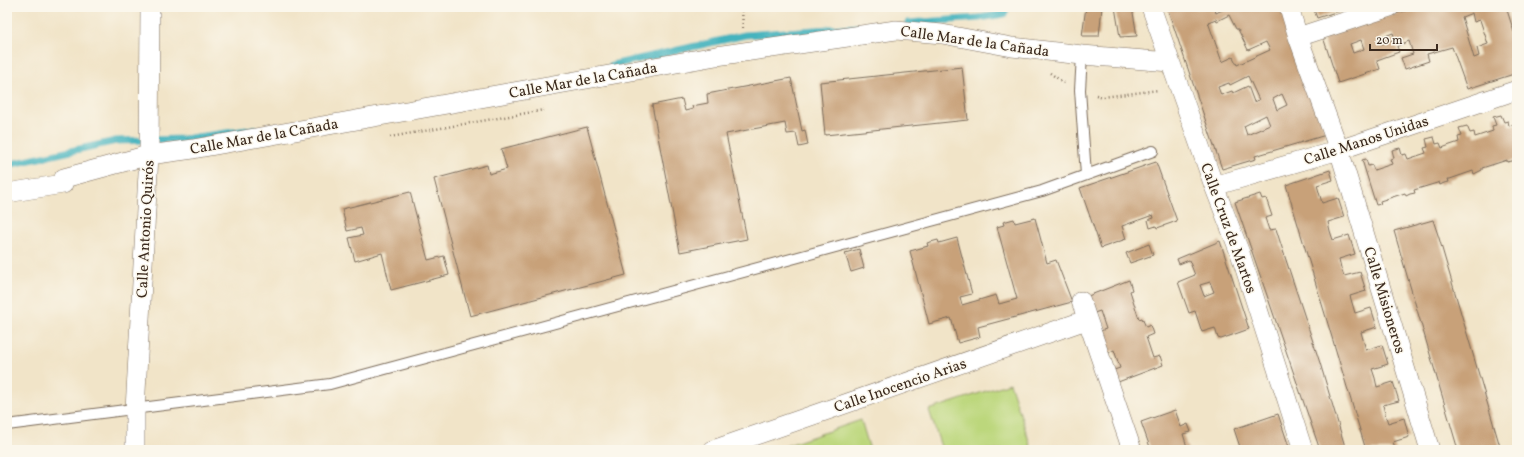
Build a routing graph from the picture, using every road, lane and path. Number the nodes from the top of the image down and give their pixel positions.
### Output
1 (150, 7) edge
2 (742, 7) edge
3 (1151, 7) edge
4 (1289, 7) edge
5 (1390, 7) edge
6 (743, 24) dead end
7 (1298, 37) junction
8 (1082, 55) junction
9 (1147, 60) junction
10 (1170, 62) junction
11 (1050, 72) dead end
12 (1080, 90) junction
13 (1517, 90) edge
14 (549, 109) dead end
15 (387, 138) dead end
16 (1339, 150) junction
17 (1153, 151) dead end
18 (149, 153) junction
19 (1086, 175) junction
20 (1214, 186) junction
21 (7, 193) edge
22 (1081, 301) dead end
23 (1086, 320) junction
24 (135, 410) junction
25 (7, 425) edge
26 (136, 450) edge
27 (713, 450) edge
28 (1132, 450) edge
29 (1303, 450) edge
30 (1430, 450) edge

1 - 18 street, Calle Antonio Quirós
2 - 6 path
3 - 10 street, Calle Cruz de Martos
4 - 7 street, Calle Misioneros
5 - 7 street
7 - 16 street, Calle Misioneros
8 - 9 street, Calle Mar de la Cañada
8 - 12 lane
8 - 18 street, Calle Mar de la Cañada
9 - 10 street, Calle Mar de la Cañada
9 - 12 path
10 - 20 street, Calle Cruz de Martos
11 - 12 path
12 - 19 lane
13 - 16 street, Calle Manos Unidas
14 - 15 path
16 - 20 street, Calle Manos Unidas
16 - 30 street, Calle Misioneros
17 - 19 lane
18 - 21 street, Calle Mar de la Cañada
18 - 24 street, Calle Antonio Quirós
19 - 24 lane
20 - 29 street, Calle Cruz de Martos
22 - 23 street
23 - 27 street, Calle Inocencio Arias
23 - 28 street
24 - 25 lane
24 - 26 street, Calle Antonio Quirós

